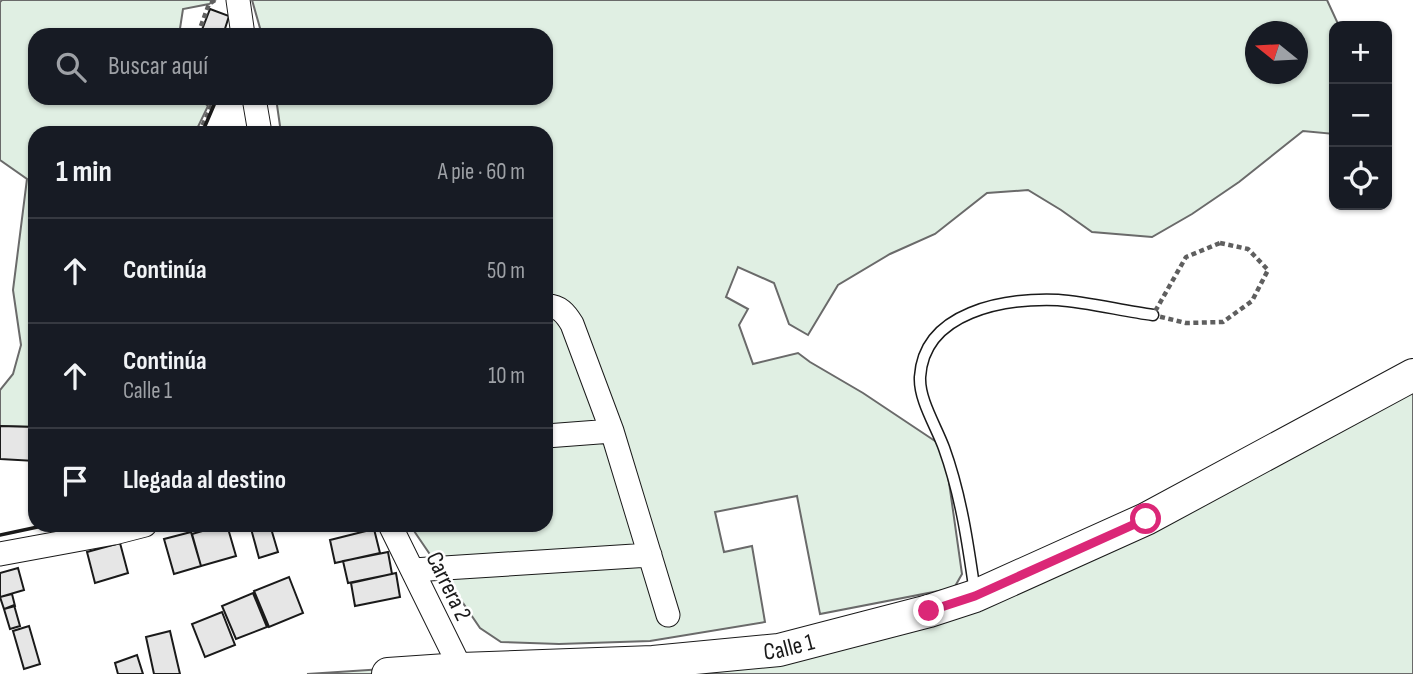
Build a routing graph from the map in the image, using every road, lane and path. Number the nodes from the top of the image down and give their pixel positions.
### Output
1 (216, 0) edge
2 (238, 0) edge
3 (200, 28) edge
4 (242, 28) edge
5 (212, 105) edge
6 (255, 105) edge
7 (202, 126) edge
8 (259, 126) edge
9 (553, 307) edge
10 (1153, 316) junction
11 (1413, 376) edge
12 (612, 431) junction
13 (553, 435) edge
14 (118, 532) edge
15 (394, 532) edge
16 (0, 555) edge
17 (649, 555) junction
18 (413, 570) junction
19 (975, 596) junction
20 (668, 615) dead end
21 (461, 669) junction
22 (388, 674) edge

1 - 3 path
2 - 4 street
5 - 7 path
6 - 8 street
9 - 12 street
10 - 10 path
10 - 19 lane
11 - 19 main road, Calle 1
12 - 13 street
12 - 17 street
14 - 16 street
15 - 18 street, Carrera 2
17 - 18 street
17 - 20 street
18 - 21 street, Carrera 2
19 - 21 main road, Calle 1
21 - 22 main road, Calle 1

